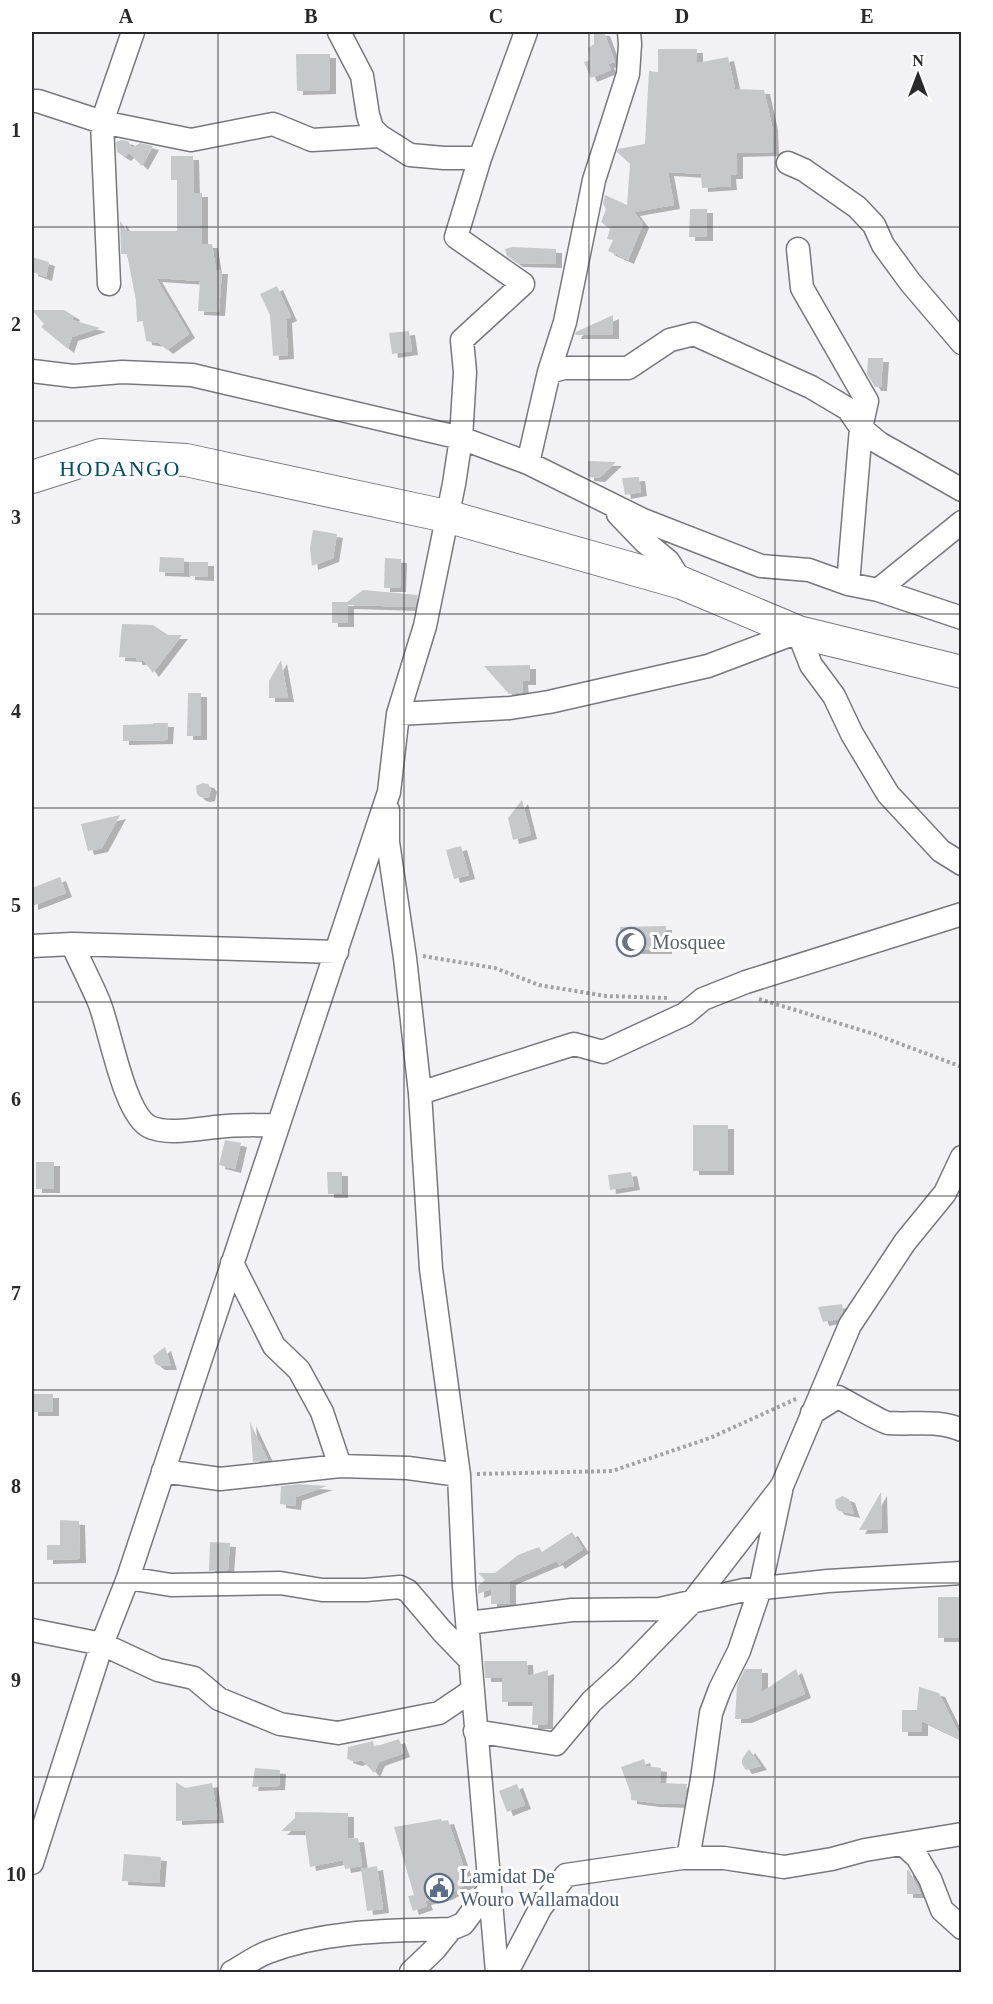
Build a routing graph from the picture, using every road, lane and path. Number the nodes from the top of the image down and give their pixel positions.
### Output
1 (134, 32) edge
2 (339, 32) edge
3 (526, 32) edge
4 (629, 32) edge
5 (32, 101) edge
6 (102, 122) junction
7 (380, 136) junction
8 (480, 158) junction
9 (788, 163) dead end
10 (798, 249) dead end
11 (109, 284) dead end
12 (962, 343) edge
13 (32, 371) edge
14 (549, 372) junction
15 (861, 428) junction
16 (461, 438) junction
17 (528, 464) junction
18 (32, 477) edge
19 (962, 490) edge
20 (604, 500) junction
21 (446, 516) junction
22 (962, 522) edge
23 (682, 583) junction
24 (848, 584) junction
25 (878, 590) junction
26 (962, 618) edge
27 (798, 632) junction
28 (962, 672) edge
29 (398, 714) junction
30 (389, 792) junction
31 (962, 864) edge
32 (962, 914) edge
33 (72, 944) junction
34 (32, 946) edge
35 (337, 952) junction
36 (420, 1093) junction
37 (277, 1125) junction
38 (962, 1157) edge
39 (232, 1263) junction
40 (812, 1413) junction
41 (962, 1430) edge
42 (340, 1466) junction
43 (163, 1471) junction
44 (459, 1475) junction
45 (782, 1486) junction
46 (962, 1573) edge
47 (128, 1578) junction
48 (760, 1588) junction
49 (693, 1601) junction
50 (468, 1623) junction
51 (32, 1630) edge
52 (102, 1644) junction
53 (470, 1660) junction
54 (473, 1690) junction
55 (475, 1731) junction
56 (962, 1834) edge
57 (903, 1844) junction
58 (688, 1858) junction
59 (32, 1863) edge
60 (490, 1888) junction
61 (962, 1928) edge
62 (451, 1929) junction
63 (232, 1972) edge
64 (411, 1972) edge
65 (497, 1972) edge
66 (507, 1972) edge

1 - 6 street
2 - 7 street
3 - 8 street
4 - 14 street
5 - 6 street
6 - 7 street
6 - 11 street
7 - 8 street
8 - 16 street
9 - 12 street
10 - 15 street
13 - 16 street
14 - 15 street
14 - 17 street
15 - 19 street
15 - 24 street
16 - 17 street
16 - 21 street
17 - 20 street
18 - 21 main road
20 - 23 street
20 - 24 street
21 - 23 main road
21 - 29 street
22 - 25 street
23 - 27 main road
24 - 25 street
25 - 26 street
27 - 28 main road
27 - 29 street
27 - 31 street
29 - 30 street
30 - 35 street
30 - 36 street
32 - 36 street
33 - 34 street
33 - 35 street
33 - 37 street
35 - 37 street
36 - 44 street
37 - 39 street
38 - 40 street
39 - 42 street
39 - 43 street
40 - 41 street
40 - 44 path
40 - 45 street
42 - 43 street
42 - 44 street
43 - 47 street
44 - 50 street
45 - 48 street
45 - 49 street
46 - 48 street
47 - 52 street
47 - 53 street
48 - 49 street
48 - 58 street
49 - 50 street
49 - 55 street
50 - 53 street
51 - 52 street
52 - 54 street
52 - 59 street
53 - 54 street
54 - 55 street
55 - 60 street
56 - 57 street
57 - 58 street
57 - 61 street
58 - 66 street
60 - 62 street
60 - 65 street
62 - 63 street
62 - 64 street

